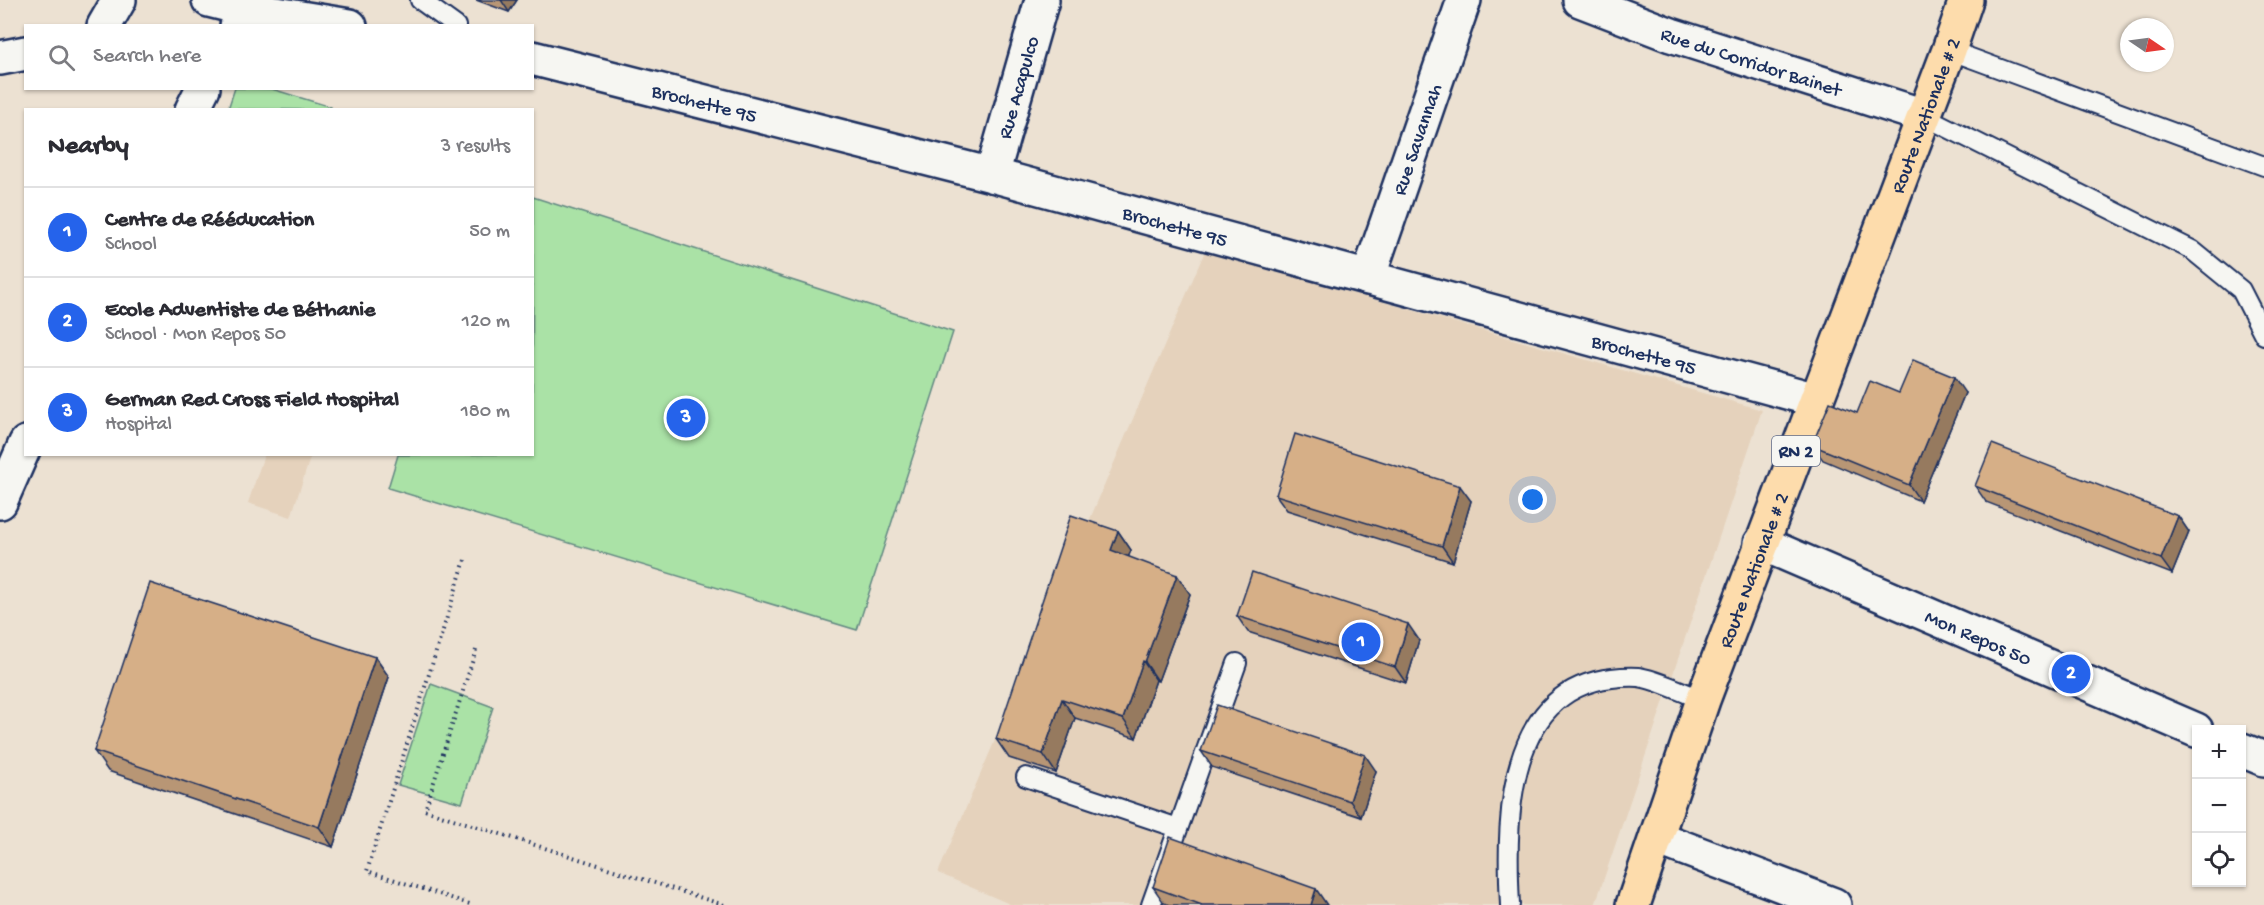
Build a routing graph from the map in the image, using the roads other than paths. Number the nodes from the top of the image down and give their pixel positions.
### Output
1 (119, 0) edge
2 (209, 0) edge
3 (420, 0) edge
4 (1042, 0) edge
5 (1464, 0) edge
6 (1580, 0) edge
7 (1966, 0) edge
8 (243, 12) edge
9 (105, 24) edge
10 (335, 24) edge
11 (453, 24) edge
12 (1949, 50) junction
13 (24, 53) edge
14 (0, 58) edge
15 (534, 59) edge
16 (202, 90) edge
17 (193, 108) edge
18 (1924, 116) junction
19 (2264, 166) edge
20 (992, 175) junction
21 (1368, 278) junction
22 (2264, 336) edge
23 (1816, 400) junction
24 (24, 448) edge
25 (0, 502) edge
26 (1761, 543) junction
27 (1237, 663) dead end
28 (1703, 700) junction
29 (2192, 728) edge
30 (2246, 752) edge
31 (2264, 759) edge
32 (1026, 777) dead end
33 (1178, 828) junction
34 (1657, 838) junction
35 (1151, 905) edge
36 (1510, 905) edge
37 (1633, 905) edge
38 (1834, 905) edge

1 - 9 street
2 - 8 street
3 - 11 lane
4 - 20 street, Rue Acapulco
5 - 21 street, Rue Savannah
6 - 18 street, Rue du Corridor Bainet
7 - 12 main road, Route Nationale # 2 / RN 2
8 - 10 street
12 - 18 main road, Route Nationale # 2 / RN 2
12 - 19 lane
13 - 14 street
15 - 20 street, Brochette 95
16 - 17 street
18 - 22 lane
18 - 23 main road, Route Nationale # 2 / RN 2
20 - 21 street, Brochette 95
21 - 23 street, Brochette 95
23 - 26 main road, Route Nationale # 2 / RN 2
24 - 25 street
26 - 28 main road, Route Nationale # 2 / RN 2
26 - 29 street, Mon Repos 50
27 - 33 lane
28 - 34 main road, Route Nationale # 2 / RN 2
28 - 36 lane
30 - 31 street
32 - 33 lane
33 - 35 lane
34 - 37 main road, Route Nationale # 2 / RN 2
34 - 38 street

